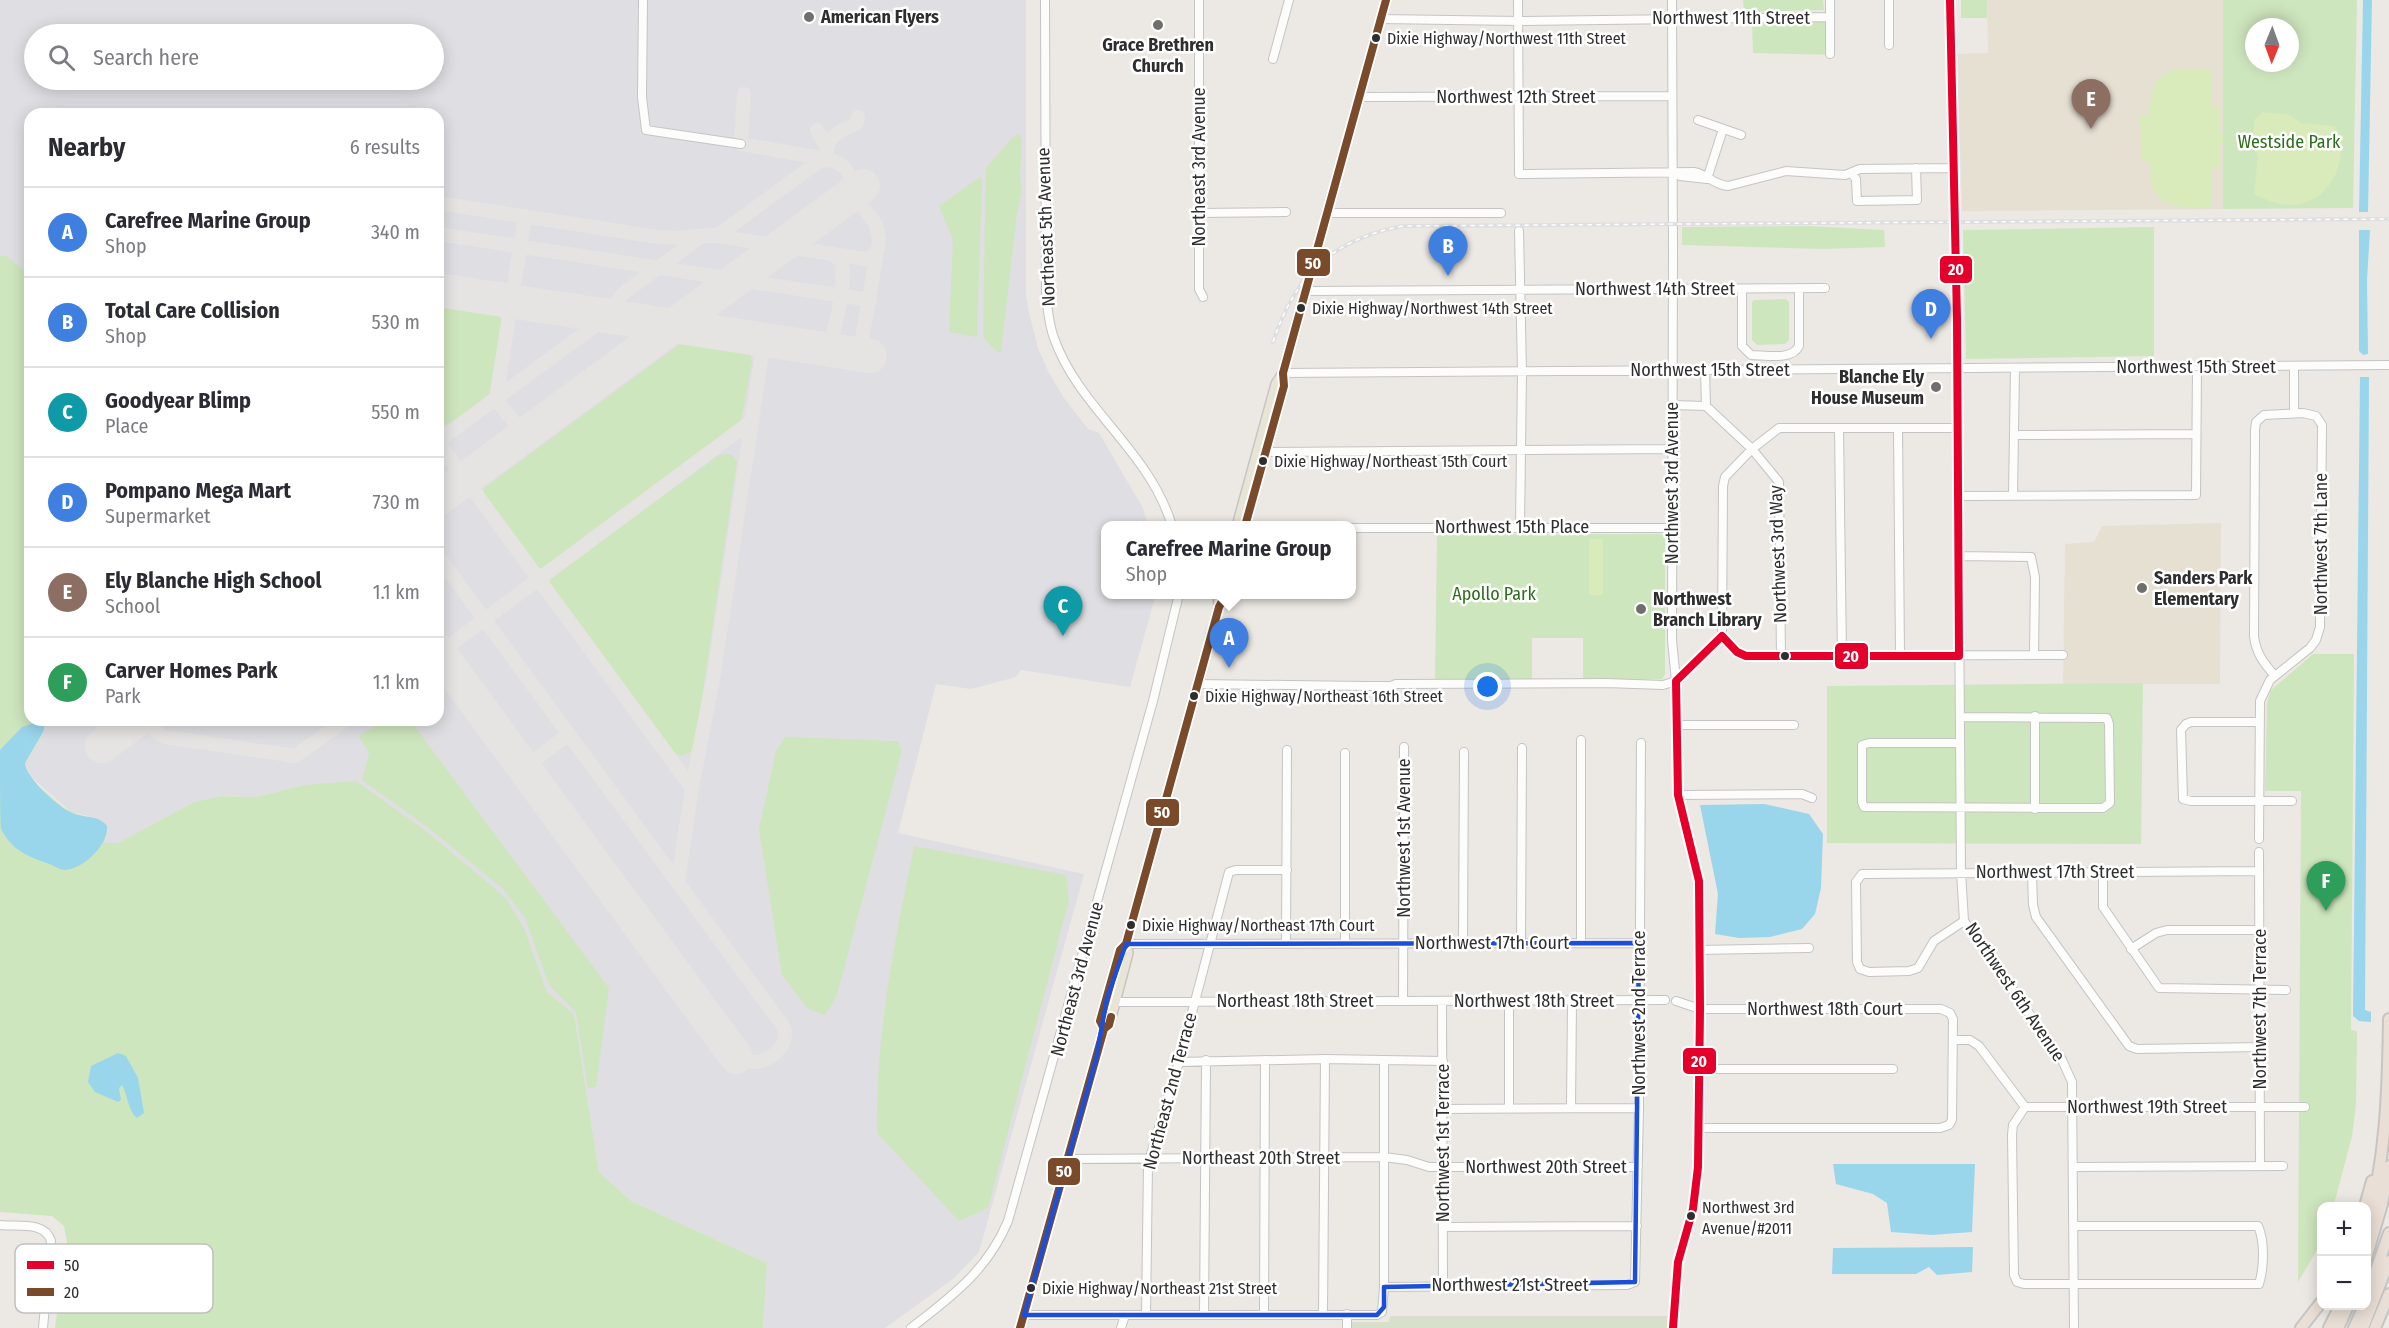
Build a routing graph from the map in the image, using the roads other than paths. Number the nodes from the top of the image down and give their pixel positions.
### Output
1 (643, 0) edge
2 (1045, 0) edge
3 (1199, 0) edge
4 (1289, 0) edge
5 (1386, 0) edge
6 (1518, 0) edge
7 (1672, 0) edge
8 (1830, 0) edge
9 (1889, 0) edge
10 (1950, 0) edge
11 (1830, 17) junction
12 (1672, 18) junction
13 (1381, 19) junction
14 (1519, 21) junction
15 (1889, 45) dead end
16 (1830, 54) dead end
17 (1274, 59) dead end
18 (1672, 96) junction
19 (1359, 97) junction
20 (1518, 97) junction
21 (1698, 120) dead end
22 (1723, 129) junction
23 (1741, 135) dead end
24 (741, 144) dead end
25 (1916, 168) junction
26 (1954, 168) junction
27 (1673, 173) junction
28 (1852, 174) junction
29 (1707, 179) junction
30 (1286, 212) dead end
31 (1199, 213) junction
32 (1328, 213) junction
33 (1501, 213) dead end
34 (1519, 231) dead end
35 (1521, 288) junction
36 (1799, 288) junction
37 (1825, 288) dead end
38 (1673, 289) junction
39 (1742, 289) junction
40 (1306, 291) junction
41 (1203, 297) dead end
42 (2389, 365) edge
43 (2294, 366) junction
44 (2197, 367) junction
45 (1958, 368) junction
46 (2015, 368) junction
47 (1672, 370) junction
48 (1705, 370) junction
49 (1522, 371) junction
50 (1283, 373) junction
51 (1673, 405) junction
52 (1706, 406) junction
53 (2294, 413) junction
54 (1898, 428) junction
55 (1958, 428) junction
56 (1839, 429) junction
57 (2196, 434) junction
58 (2014, 435) junction
59 (1673, 449) junction
60 (1752, 449) junction
61 (1522, 451) junction
62 (1266, 452) junction
63 (1958, 496) junction
64 (2013, 496) junction
65 (1171, 521) edge
66 (1238, 521) edge
67 (1246, 521) edge
68 (1520, 527) junction
69 (1356, 528) edge
70 (1672, 528) junction
71 (1959, 556) junction
72 (1178, 599) edge
73 (1218, 599) edge
74 (1224, 599) edge
75 (1219, 608) junction
76 (1722, 636) junction
77 (2034, 655) junction
78 (2063, 655) dead end
79 (1781, 656) junction
80 (1900, 656) junction
81 (1959, 656) junction
82 (1842, 657) junction
83 (1673, 659) junction
84 (1695, 662) junction
85 (2274, 675) junction
86 (1676, 681) junction
87 (1198, 684) junction
88 (1960, 717) junction
89 (2035, 717) junction
90 (2259, 722) junction
91 (1677, 725) junction
92 (1794, 725) dead end
93 (1581, 740) dead end
94 (1641, 743) dead end
95 (1960, 743) junction
96 (1404, 747) dead end
97 (1522, 748) dead end
98 (1287, 750) dead end
99 (1464, 752) dead end
100 (1345, 753) dead end
101 (1678, 795) junction
102 (1812, 798) dead end
103 (2259, 801) junction
104 (2292, 801) dead end
105 (1960, 808) junction
106 (2035, 809) junction
107 (2259, 839) dead end
108 (2259, 852) dead end
109 (1287, 870) junction
110 (2259, 871) junction
111 (1961, 872) junction
112 (2103, 872) junction
113 (2032, 873) junction
114 (1964, 921) junction
115 (2259, 930) junction
116 (1286, 942) junction
117 (1345, 942) junction
118 (1403, 942) junction
119 (1463, 942) junction
120 (1521, 943) junction
121 (1581, 943) junction
122 (1639, 943) junction
123 (1126, 944) junction
124 (1210, 944) junction
125 (1809, 948) dead end
126 (2131, 949) junction
127 (1700, 950) junction
128 (2260, 989) junction
129 (2286, 990) dead end
130 (1665, 1000) dead end
131 (1403, 1001) junction
132 (1640, 1001) junction
133 (1676, 1001) dead end
134 (1115, 1002) junction
135 (1194, 1002) junction
136 (1442, 1002) junction
137 (1509, 1002) junction
138 (1572, 1002) junction
139 (1700, 1009) junction
140 (2389, 1019) edge
141 (1104, 1029) junction
142 (1953, 1040) junction
143 (2260, 1047) junction
144 (1325, 1059) junction
145 (1206, 1060) junction
146 (1265, 1060) junction
147 (1384, 1061) junction
148 (1443, 1061) junction
149 (1179, 1062) junction
150 (1699, 1069) junction
151 (1893, 1069) dead end
152 (2025, 1107) junction
153 (2260, 1107) junction
154 (2305, 1107) dead end
155 (1509, 1108) junction
156 (1571, 1108) junction
157 (1639, 1108) junction
158 (2073, 1108) junction
159 (1443, 1109) junction
160 (2387, 1120) junction
161 (1699, 1128) junction
162 (1384, 1157) junction
163 (1323, 1158) junction
164 (1067, 1159) junction
165 (1150, 1159) junction
166 (1206, 1159) junction
167 (1264, 1159) junction
168 (2260, 1166) junction
169 (2283, 1166) dead end
170 (2389, 1166) edge
171 (1442, 1167) junction
172 (1638, 1167) junction
173 (2073, 1167) junction
174 (2366, 1202) edge
175 (2371, 1212) edge
176 (0, 1226) edge
177 (1637, 1226) junction
178 (2074, 1226) junction
179 (1443, 1227) junction
180 (2389, 1233) edge
181 (51, 1244) edge
182 (2368, 1256) edge
183 (2389, 1261) edge
184 (1635, 1282) joint
185 (2074, 1284) junction
186 (1443, 1285) junction
187 (1384, 1287) junction
188 (2371, 1287) edge
189 (2389, 1294) edge
190 (2317, 1307) edge
191 (2389, 1307) edge
192 (2338, 1310) edge
193 (2346, 1310) edge
194 (2362, 1310) edge
195 (44, 1313) edge
196 (1323, 1314) junction
197 (1347, 1314) junction
198 (1024, 1315) junction
199 (1125, 1315) junction
200 (1146, 1315) junction
201 (1204, 1315) junction
202 (1264, 1315) junction
203 (43, 1328) edge
204 (911, 1328) edge
205 (1020, 1328) edge
206 (1121, 1328) edge
207 (1347, 1328) edge
208 (1673, 1328) edge
209 (2074, 1328) edge
210 (2301, 1328) edge
211 (2329, 1328) edge
212 (2338, 1328) edge
213 (2354, 1328) edge
214 (2362, 1328) edge
215 (2375, 1328) edge
216 (2383, 1328) edge

1 - 24 street
2 - 65 street, Northeast 5th Avenue
3 - 31 street, Northeast 3rd Avenue
4 - 17 street
5 - 13 main road
6 - 14 street
7 - 12 street, Northwest 3rd Avenue
8 - 11 street
9 - 15 street
10 - 26 street
11 - 12 street, Northwest 11th Street
11 - 16 street
12 - 14 street, Northwest 11th Street
12 - 18 street, Northwest 3rd Avenue
13 - 14 street, Northwest 11th Street
13 - 19 main road
14 - 20 street
18 - 20 street, Northwest 12th Street
18 - 27 street, Northwest 3rd Avenue
19 - 20 street, Northwest 12th Street
19 - 32 main road
20 - 27 street
21 - 22 street
22 - 23 street
22 - 29 street
25 - 26 street
25 - 28 street
25 - 28 street
26 - 45 street
27 - 29 street
27 - 38 street, Northwest 3rd Avenue
28 - 29 street
30 - 31 street
31 - 41 street, Northeast 3rd Avenue
32 - 33 street
32 - 40 main road
34 - 35 street
35 - 38 street, Northwest 14th Street
35 - 40 street, Northwest 14th Street
35 - 49 street
36 - 37 street, Northwest 14th Street
36 - 39 street, Northwest 14th Street
36 - 39 street
38 - 39 street, Northwest 14th Street
38 - 47 street, Northwest 3rd Avenue
40 - 50 main road
42 - 43 street, Northwest 15th Street
43 - 44 street, Northwest 15th Street
43 - 53 street
44 - 46 street, Northwest 15th Street
44 - 57 street
45 - 46 street, Northwest 15th Street
45 - 48 street, Northwest 15th Street
45 - 55 street
46 - 58 street
47 - 48 street, Northwest 15th Street
47 - 49 street, Northwest 15th Street
47 - 51 street, Northwest 3rd Avenue
48 - 52 street
49 - 50 street, Northwest 15th Street
49 - 61 street
50 - 62 main road
50 - 66 main road
51 - 52 street
51 - 59 street, Northwest 3rd Avenue
52 - 60 street, Northwest 3rd Way
53 - 85 street
53 - 85 street, Northwest 7th Lane
54 - 55 street
54 - 56 street
54 - 80 street
55 - 63 street
56 - 60 street
56 - 82 street
57 - 58 street
57 - 64 street
58 - 64 street
59 - 61 street
59 - 70 street, Northwest 3rd Avenue
60 - 76 street
60 - 79 street, Northwest 3rd Way
61 - 62 street
61 - 68 street
62 - 67 main road
63 - 64 street
63 - 71 street
68 - 69 street, Northwest 15th Place
68 - 70 street, Northwest 15th Place
70 - 83 street, Northwest 3rd Avenue
71 - 77 street
71 - 81 street, Northwest 6th Avenue
72 - 204 street, Northeast 3rd Avenue
73 - 75 main road
74 - 75 main road
75 - 87 main road
76 - 79 street
76 - 84 street
77 - 78 street
77 - 81 street
79 - 82 street
80 - 81 street
80 - 82 street
81 - 88 street, Northwest 6th Avenue
83 - 84 street
83 - 86 street, Northwest 3rd Avenue
84 - 86 street
85 - 90 street
86 - 87 street
86 - 91 street, Northwest 3rd Avenue
87 - 123 main road
88 - 89 street
88 - 95 street, Northwest 6th Avenue
89 - 106 street
89 - 106 street
90 - 103 street
90 - 103 street
91 - 92 street
91 - 101 street, Northwest 3rd Avenue
93 - 121 street
94 - 122 street, Northwest 2nd Terrace
95 - 105 street, Northwest 6th Avenue
95 - 105 street
96 - 118 street, Northwest 1st Avenue
97 - 120 street
98 - 109 street
99 - 119 street
100 - 117 street
101 - 102 street
101 - 127 street, Northwest 3rd Avenue
103 - 104 street
103 - 107 street
105 - 106 street
105 - 111 street, Northwest 6th Avenue
108 - 110 street, Northwest 7th Terrace
109 - 116 street
109 - 124 street, Northeast 2nd Terrace
110 - 112 street, Northwest 17th Street
110 - 115 street, Northwest 7th Terrace
111 - 113 street, Northwest 17th Street
111 - 114 street, Northwest 6th Avenue
111 - 114 street, Northwest 17th Street
112 - 113 street, Northwest 17th Street
112 - 126 street
113 - 143 street
114 - 158 street, Northwest 6th Avenue
115 - 126 street
115 - 128 street, Northwest 7th Terrace
116 - 117 street, Northwest 17th Court
116 - 124 street, Northwest 17th Court
117 - 118 street, Northwest 17th Court
118 - 119 street, Northwest 17th Court
118 - 131 street, Northwest 1st Avenue
119 - 120 street, Northwest 17th Court
120 - 121 street, Northwest 17th Court
121 - 122 street, Northwest 17th Court
122 - 132 street, Northwest 2nd Terrace
123 - 124 street, Northwest 17th Court
123 - 134 main road
123 - 141 main road
124 - 135 street, Northeast 2nd Terrace
125 - 127 street
126 - 128 street
127 - 139 street, Northwest 3rd Avenue
128 - 129 street
128 - 143 street, Northwest 7th Terrace
130 - 132 street, Northwest 18th Street
131 - 135 street, Northeast 18th Street
131 - 136 street, Northwest 18th Street
132 - 138 street, Northwest 18th Street
132 - 157 street, Northwest 2nd Terrace
133 - 139 street
134 - 135 street, Northeast 18th Street
134 - 141 main road
135 - 149 street, Northeast 2nd Terrace
136 - 137 street, Northwest 18th Street
136 - 148 street, Northwest 1st Terrace
137 - 138 street, Northwest 18th Street
137 - 155 street
138 - 156 street
139 - 142 street, Northwest 18th Court
139 - 150 street, Northwest 3rd Avenue
140 - 160 highway
141 - 164 main road
142 - 152 street
142 - 161 street
143 - 153 street, Northwest 7th Terrace
144 - 146 street
144 - 147 street
144 - 163 street
145 - 146 street
145 - 149 street
145 - 166 street
146 - 167 street
147 - 148 street
147 - 162 street
148 - 159 street, Northwest 1st Terrace
149 - 165 street, Northeast 2nd Terrace
150 - 151 street
150 - 161 street, Northwest 3rd Avenue
152 - 158 street, Northwest 19th Street
152 - 185 street
153 - 154 street, Northwest 19th Street
153 - 158 street, Northwest 19th Street
153 - 168 street, Northwest 7th Terrace
155 - 156 street
155 - 159 street
156 - 157 street
157 - 172 street, Northwest 2nd Terrace
158 - 173 street, Northwest 6th Avenue
159 - 171 street, Northwest 1st Terrace
160 - 174 highway
160 - 175 highway
161 - 208 street, Northwest 3rd Avenue
162 - 163 street, Northeast 20th Street
162 - 171 street, Northwest 20th Street
162 - 187 street
163 - 167 street, Northeast 20th Street
163 - 196 street
164 - 165 street, Northeast 20th Street
164 - 198 main road
165 - 166 street, Northeast 20th Street
165 - 200 street, Northeast 2nd Terrace
166 - 167 street, Northeast 20th Street
166 - 201 street
167 - 202 street
168 - 169 street
168 - 173 street
170 - 182 highway
171 - 172 street, Northwest 20th Street
171 - 179 street, Northwest 1st Terrace
172 - 177 street, Northwest 2nd Terrace
173 - 178 street, Northwest 6th Avenue
176 - 181 street
177 - 179 street
177 - 184 street, Northwest 2nd Terrace
178 - 185 street, Northwest 6th Avenue
178 - 185 street
179 - 186 street, Northwest 1st Terrace
180 - 188 highway
183 - 214 highway
184 - 186 street, Northwest 21st Street
185 - 209 street, Northwest 6th Avenue
186 - 187 street, Northwest 21st Street
187 - 197 street
189 - 215 highway
190 - 210 highway
191 - 216 highway
192 - 211 highway
193 - 212 highway
194 - 213 highway
195 - 203 street
196 - 197 street
196 - 202 street
197 - 207 street
198 - 199 street
198 - 205 main road
199 - 200 street
199 - 206 street
200 - 201 street
201 - 202 street

